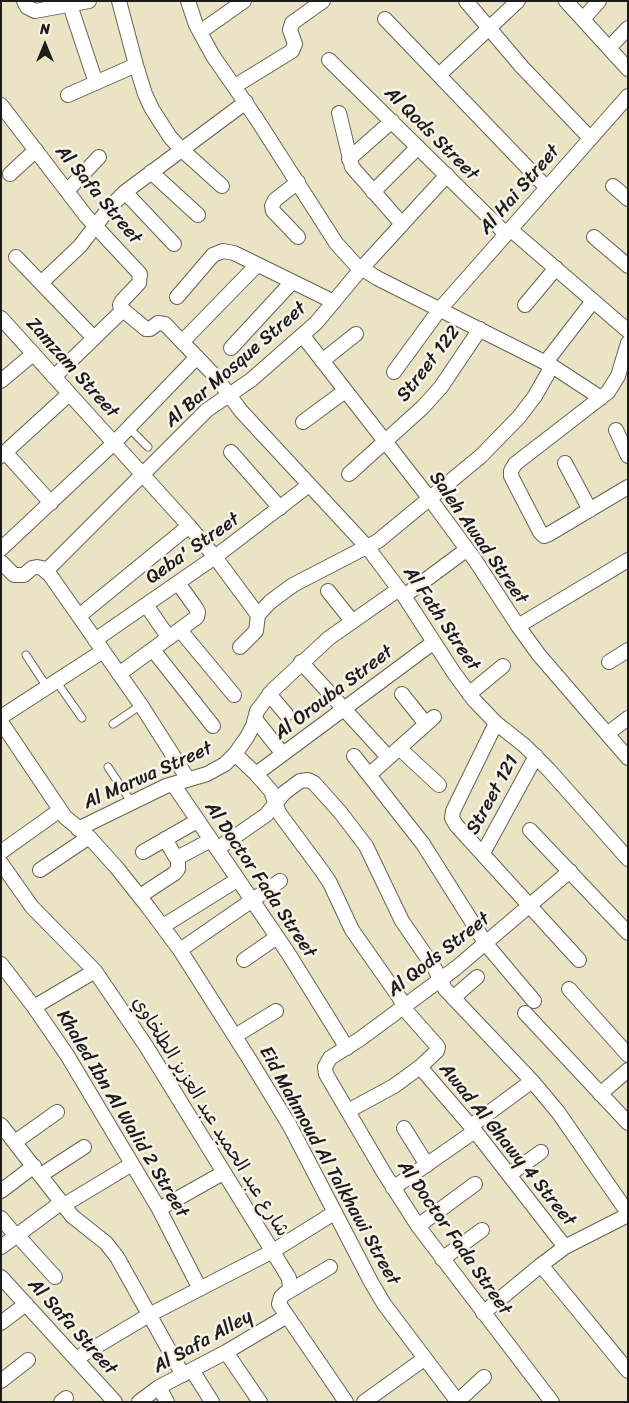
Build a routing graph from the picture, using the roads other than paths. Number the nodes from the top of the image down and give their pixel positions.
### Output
1 (24, 1) edge
2 (89, 1) edge
3 (120, 1) edge
4 (188, 1) edge
5 (244, 1) edge
6 (323, 1) edge
7 (466, 1) edge
8 (518, 1) edge
9 (566, 1) edge
10 (599, 1) edge
11 (70, 5) junction
12 (385, 19) dead end
13 (583, 19) junction
14 (489, 28) junction
15 (628, 28) edge
16 (200, 32) junction
17 (609, 48) junction
18 (330, 60) dead end
19 (136, 65) junction
20 (628, 68) edge
21 (438, 75) junction
22 (96, 83) junction
23 (235, 86) junction
24 (68, 96) dead end
25 (628, 96) edge
26 (246, 102) junction
27 (1, 105) edge
28 (339, 113) dead end
29 (392, 121) junction
30 (590, 138) junction
31 (418, 147) junction
32 (181, 149) junction
33 (36, 150) junction
34 (99, 157) dead end
35 (349, 159) junction
36 (151, 172) junction
37 (10, 174) dead end
38 (446, 176) junction
39 (298, 182) junction
40 (222, 186) dead end
41 (613, 186) dead end
42 (547, 188) junction
43 (67, 191) junction
44 (125, 192) junction
45 (373, 192) junction
46 (628, 199) edge
47 (198, 215) dead end
48 (402, 224) junction
49 (95, 227) junction
50 (508, 232) junction
51 (298, 236) dead end
52 (594, 237) dead end
53 (174, 244) dead end
54 (16, 257) dead end
55 (257, 265) junction
56 (628, 266) edge
57 (556, 268) junction
58 (362, 269) junction
59 (292, 282) junction
60 (41, 283) junction
61 (176, 297) dead end
62 (593, 301) junction
63 (334, 302) junction
64 (525, 305) dead end
65 (440, 309) junction
66 (123, 310) junction
67 (1, 318) edge
68 (480, 329) junction
69 (628, 331) edge
70 (356, 334) dead end
71 (303, 336) junction
72 (94, 338) junction
73 (182, 342) junction
74 (628, 343) edge
75 (231, 348) dead end
76 (33, 354) junction
77 (197, 357) junction
78 (626, 360) edge
79 (322, 361) junction
80 (549, 364) junction
81 (394, 372) dead end
82 (54, 377) junction
83 (1, 381) edge
84 (345, 391) junction
85 (69, 394) junction
86 (229, 394) junction
87 (601, 398) junction
88 (303, 422) dead end
89 (129, 428) junction
90 (616, 430) dead end
91 (384, 442) junction
92 (114, 443) junction
93 (148, 448) dead end
94 (231, 452) dead end
95 (3, 454) edge
96 (628, 455) edge
97 (565, 463) dead end
98 (349, 474) dead end
99 (143, 475) junction
100 (309, 485) junction
101 (628, 487) edge
102 (430, 499) junction
103 (51, 502) junction
104 (280, 508) junction
105 (590, 510) junction
106 (190, 526) junction
107 (368, 548) junction
108 (1, 549) edge
109 (466, 550) junction
110 (215, 557) junction
111 (628, 560) edge
112 (1, 562) edge
113 (46, 571) junction
114 (178, 583) junction
115 (328, 591) dead end
116 (401, 592) junction
117 (146, 605) junction
118 (258, 615) junction
119 (79, 616) junction
120 (352, 621) junction
121 (518, 626) junction
122 (175, 634) junction
123 (434, 642) junction
124 (99, 645) junction
125 (240, 647) dead end
126 (153, 650) junction
127 (628, 650) edge
128 (26, 655) dead end
129 (301, 662) junction
130 (609, 662) dead end
131 (503, 666) dead end
132 (120, 674) junction
133 (52, 684) junction
134 (269, 694) junction
135 (402, 694) dead end
136 (469, 694) junction
137 (234, 695) dead end
138 (141, 705) junction
139 (344, 709) junction
140 (286, 714) dead end
141 (1, 717) edge
142 (82, 718) dead end
143 (628, 718) edge
144 (255, 719) junction
145 (1, 722) edge
146 (496, 723) junction
147 (113, 724) dead end
148 (213, 726) dead end
149 (607, 734) junction
150 (5, 737) edge
151 (394, 753) junction
152 (235, 754) junction
153 (283, 754) junction
154 (354, 756) dead end
155 (536, 756) junction
156 (628, 758) edge
157 (108, 767) dead end
158 (256, 774) junction
159 (369, 775) junction
160 (188, 779) junction
161 (173, 784) junction
162 (439, 785) dead end
163 (132, 803) junction
164 (276, 803) junction
165 (60, 810) junction
166 (197, 820) junction
167 (78, 829) junction
168 (530, 830) dead end
169 (89, 837) junction
170 (165, 839) junction
171 (214, 845) junction
172 (1, 852) edge
173 (143, 852) dead end
174 (483, 853) junction
175 (177, 858) junction
176 (628, 859) edge
177 (1, 864) edge
178 (40, 870) dead end
179 (570, 871) junction
180 (237, 880) junction
181 (280, 881) dead end
182 (140, 896) junction
183 (251, 900) junction
184 (530, 906) junction
185 (163, 926) junction
186 (628, 933) edge
187 (278, 938) junction
188 (486, 944) junction
189 (180, 950) junction
190 (244, 960) dead end
191 (579, 960) dead end
192 (1, 964) edge
193 (95, 971) junction
194 (477, 977) dead end
195 (441, 980) junction
196 (569, 989) dead end
197 (453, 998) junction
198 (534, 1001) dead end
199 (404, 1006) junction
200 (34, 1007) junction
201 (276, 1011) dead end
202 (525, 1013) dead end
203 (235, 1036) junction
204 (347, 1048) junction
205 (628, 1055) edge
206 (325, 1063) joint
207 (420, 1067) junction
208 (628, 1070) edge
209 (532, 1081) junction
210 (600, 1094) junction
211 (348, 1111) junction
212 (56, 1112) dead end
213 (628, 1123) edge
214 (2, 1127) edge
215 (404, 1128) dead end
216 (473, 1129) junction
217 (14, 1142) junction
218 (84, 1147) dead end
219 (541, 1152) dead end
220 (132, 1164) junction
221 (427, 1165) junction
222 (37, 1171) junction
223 (223, 1172) junction
224 (510, 1174) junction
225 (475, 1184) dead end
226 (393, 1188) junction
227 (1, 1191) edge
228 (63, 1204) junction
229 (159, 1209) junction
230 (334, 1213) junction
231 (628, 1214) edge
232 (1, 1218) edge
233 (418, 1226) junction
234 (482, 1230) dead end
235 (17, 1236) junction
236 (1, 1247) edge
237 (565, 1248) junction
238 (273, 1251) junction
239 (442, 1259) junction
240 (541, 1265) junction
241 (330, 1267) dead end
242 (1, 1277) edge
243 (55, 1277) dead end
244 (200, 1289) junction
245 (288, 1292) junction
246 (26, 1304) junction
247 (484, 1313) junction
248 (149, 1315) junction
249 (287, 1316) junction
250 (1, 1323) edge
251 (226, 1352) junction
252 (77, 1358) junction
253 (424, 1359) junction
254 (28, 1360) dead end
255 (628, 1371) edge
256 (188, 1372) junction
257 (484, 1377) dead end
258 (1, 1381) edge
259 (159, 1387) junction
260 (115, 1402) edge
261 (139, 1402) edge
262 (166, 1402) edge
263 (212, 1402) edge
264 (260, 1402) edge
265 (346, 1402) edge
266 (364, 1402) edge
267 (458, 1402) edge
268 (552, 1402) edge

1 - 11 street
2 - 11 street
3 - 19 street
4 - 16 street
5 - 16 street
6 - 23 street
7 - 14 street
8 - 14 street
9 - 13 street
10 - 13 street
11 - 22 street
12 - 21 street
13 - 17 street
14 - 21 street
14 - 30 street
15 - 17 street
16 - 23 street
17 - 20 street
18 - 29 street, Al Qods Street
19 - 22 street
19 - 32 street
21 - 42 street
22 - 24 street
23 - 26 street
25 - 30 street, Al Hai Street
26 - 32 street
26 - 39 street
27 - 33 street, Al Safa Street
28 - 35 street
29 - 31 street, Al Qods Street
29 - 35 street
30 - 42 street, Al Hai Street
31 - 38 street, Al Qods Street
31 - 45 street
32 - 36 street
32 - 40 street
33 - 37 street
33 - 43 street, Al Safa Street
34 - 43 street
35 - 45 street
36 - 44 street
36 - 47 street
38 - 48 street, Al Bar Mosque Street
38 - 50 street, Al Qods Street
39 - 51 street
39 - 58 street
41 - 46 street
42 - 50 street, Al Hai Street
43 - 49 street, Al Safa Street
44 - 49 street
44 - 53 street
45 - 48 street
48 - 58 street, Al Bar Mosque Street
49 - 60 street
49 - 66 street, Al Safa Street
50 - 57 street, Al Qods Street
50 - 65 street, Al Hai Street
52 - 56 street
54 - 60 street
55 - 59 street
55 - 61 street
55 - 73 street
57 - 62 street, Al Qods Street
57 - 64 street
58 - 63 street, Al Bar Mosque Street
58 - 65 street
59 - 63 street
59 - 75 street
60 - 72 street
62 - 69 street, Al Qods Street
62 - 80 street
63 - 71 street, Al Bar Mosque Street
65 - 68 street
65 - 81 street, Al Hai Street
66 - 72 street
66 - 73 street, Al Fath Street
67 - 76 street, Zamzam Street
68 - 80 street
68 - 91 street, Street 122
70 - 79 street
71 - 79 street, Saleh Awad Street
71 - 86 street, Al Bar Mosque Street
72 - 82 street
73 - 77 street, Al Fath Street
74 - 78 street
76 - 82 street, Zamzam Street
76 - 83 street
77 - 86 street, Al Fath Street
77 - 89 street
78 - 87 street
79 - 84 street, Saleh Awad Street
80 - 87 street
80 - 102 street
82 - 85 street, Zamzam Street
84 - 88 street
84 - 91 street, Saleh Awad Street
85 - 92 street, Zamzam Street
85 - 95 street
86 - 99 street, Al Bar Mosque Street
86 - 100 street, Al Fath Street
87 - 105 street
89 - 92 street
89 - 93 lane
90 - 96 street
91 - 98 street, Street 122
91 - 102 street, Saleh Awad Street
92 - 99 street, Zamzam Street
92 - 103 street, Zamzam Street
94 - 104 street
95 - 103 street
97 - 105 street
99 - 106 street, Zamzam Street
99 - 113 street, Al Bar Mosque Street
100 - 104 street, Qeba' Street
100 - 107 street, Al Fath Street
101 - 105 street
102 - 107 street
102 - 109 street, Saleh Awad Street
103 - 108 street, Zamzam Street
104 - 110 street, Qeba' Street
106 - 110 street, Zamzam Street
106 - 119 street
107 - 116 street, Al Fath Street
107 - 118 street
109 - 116 street, Al Marwa Street
109 - 121 street, Saleh Awad Street
110 - 114 street, Qeba' Street
110 - 118 street, Zamzam Street
111 - 121 street
112 - 113 street
113 - 119 street
114 - 117 street, Qeba' Street
114 - 122 street
115 - 120 street
116 - 120 street, Al Marwa Street
116 - 123 street, Al Fath Street
117 - 122 street
117 - 124 street, Qeba' Street
118 - 125 street
119 - 124 street
120 - 129 street, Al Marwa Street
121 - 149 street, Saleh Awad Street
122 - 126 street
122 - 137 street
123 - 136 street, Al Fath Street
123 - 139 street, Al Orouba Street
124 - 132 street
124 - 133 street, Qeba' Street
126 - 132 street
126 - 148 street
127 - 130 street
128 - 133 lane
129 - 134 street, Al Marwa Street
129 - 139 street
131 - 136 street
132 - 138 street
133 - 141 street, Qeba' Street
133 - 142 lane
134 - 140 street
134 - 144 street, Al Marwa Street
135 - 151 street
136 - 146 street, Al Fath Street
138 - 147 lane
138 - 160 street
139 - 151 street
139 - 153 street, Al Orouba Street
143 - 149 street
144 - 152 street, Al Marwa Street
144 - 153 street
145 - 150 street, Eid Mahmoud Al Talkhawi Street
146 - 155 street, Al Fath Street
146 - 174 street
149 - 156 street, Saleh Awad Street
150 - 165 street, Eid Mahmoud Al Talkhawi Street
151 - 159 street
151 - 162 street
152 - 158 street
152 - 160 street, Al Marwa Street
153 - 158 street, Al Orouba Street
154 - 159 street
155 - 174 street, Street 121
155 - 176 street, Al Fath Street
157 - 163 lane
158 - 164 street
159 - 188 street
160 - 161 street, Al Marwa Street
161 - 163 street, Al Marwa Street
161 - 166 street, Al Doctor Fada Street
163 - 167 street, Al Marwa Street
164 - 171 street
164 - 195 street
164 - 199 street
165 - 167 street, Eid Mahmoud Al Talkhawi Street
165 - 172 street
166 - 170 street
166 - 171 street, Al Doctor Fada Street
167 - 169 street, Eid Mahmoud Al Talkhawi Street
168 - 179 street
169 - 178 street
169 - 182 street, Eid Mahmoud Al Talkhawi Street
170 - 173 street
170 - 175 street
171 - 175 street
171 - 180 street, Al Doctor Fada Street
174 - 184 street
175 - 182 street
177 - 193 street, شارع عبد الحميد عبد العزيز الطلخاوي
179 - 184 street, Al Qods Street
179 - 186 street
180 - 183 street, Al Doctor Fada Street
180 - 185 street
181 - 183 street
182 - 185 street, Eid Mahmoud Al Talkhawi Street
183 - 187 street, Al Doctor Fada Street
183 - 189 street
184 - 188 street, Al Qods Street
184 - 191 street
185 - 189 street, Eid Mahmoud Al Talkhawi Street
187 - 190 street
187 - 204 street, Al Doctor Fada Street
188 - 195 street, Al Qods Street
188 - 198 street
189 - 203 street, Eid Mahmoud Al Talkhawi Street
192 - 200 street, Khaled Ibn Al Walid 2 Street
193 - 200 street
193 - 223 street, شارع عبد الحميد عبد العزيز الطلخاوي
194 - 197 street
195 - 197 street
195 - 199 street, Al Qods Street
196 - 205 street
197 - 209 street
199 - 204 street, Al Qods Street
199 - 207 street
200 - 220 street, Khaled Ibn Al Walid 2 Street
201 - 203 street
202 - 210 street
203 - 230 street, Eid Mahmoud Al Talkhawi Street
204 - 206 street, Al Qods Street
206 - 211 street, Al Doctor Fada Street
207 - 211 street
207 - 216 street, Awad Al Ghawy 4 Street
208 - 210 street
209 - 216 street
209 - 231 street
210 - 213 street
211 - 226 street, Al Doctor Fada Street
212 - 217 street
214 - 217 street
215 - 221 street
216 - 221 street
216 - 224 street, Awad Al Ghawy 4 Street
217 - 222 street
218 - 222 street
219 - 224 street
220 - 228 street
220 - 229 street, Khaled Ibn Al Walid 2 Street
221 - 226 street
222 - 227 street
222 - 228 street
223 - 229 street
223 - 238 street, شارع عبد الحميد عبد العزيز الطلخاوي
224 - 237 street, Awad Al Ghawy 4 Street
225 - 233 street
226 - 233 street, Al Doctor Fada Street
228 - 235 street
228 - 248 street
229 - 244 street, Khaled Ibn Al Walid 2 Street
230 - 238 street
230 - 253 street, Eid Mahmoud Al Talkhawi Street
231 - 237 street
232 - 235 street
233 - 239 street, Al Doctor Fada Street
234 - 239 street
235 - 236 street
235 - 243 street
237 - 240 street
238 - 244 street
238 - 245 street, شارع عبد الحميد عبد العزيز الطلخاوي
239 - 247 street, Al Doctor Fada Street
240 - 247 street
240 - 255 street
241 - 245 street
242 - 246 street, Al Safa Street
244 - 248 street
245 - 249 street, شارع عبد الحميد عبد العزيز الطلخاوي
246 - 250 street
246 - 252 street, Al Safa Street
247 - 268 street, Al Doctor Fada Street
248 - 252 street
248 - 256 street
249 - 251 street, Al Safa Alley
249 - 265 street, شارع عبد الحميد عبد العزيز الطلخاوي
251 - 256 street, Al Safa Alley
251 - 264 street
252 - 260 street, Al Safa Street
253 - 266 street
253 - 267 street, Eid Mahmoud Al Talkhawi Street
254 - 258 street
256 - 259 street, Al Safa Alley
256 - 263 street
257 - 267 street
259 - 261 street, Al Safa Alley
259 - 262 street

